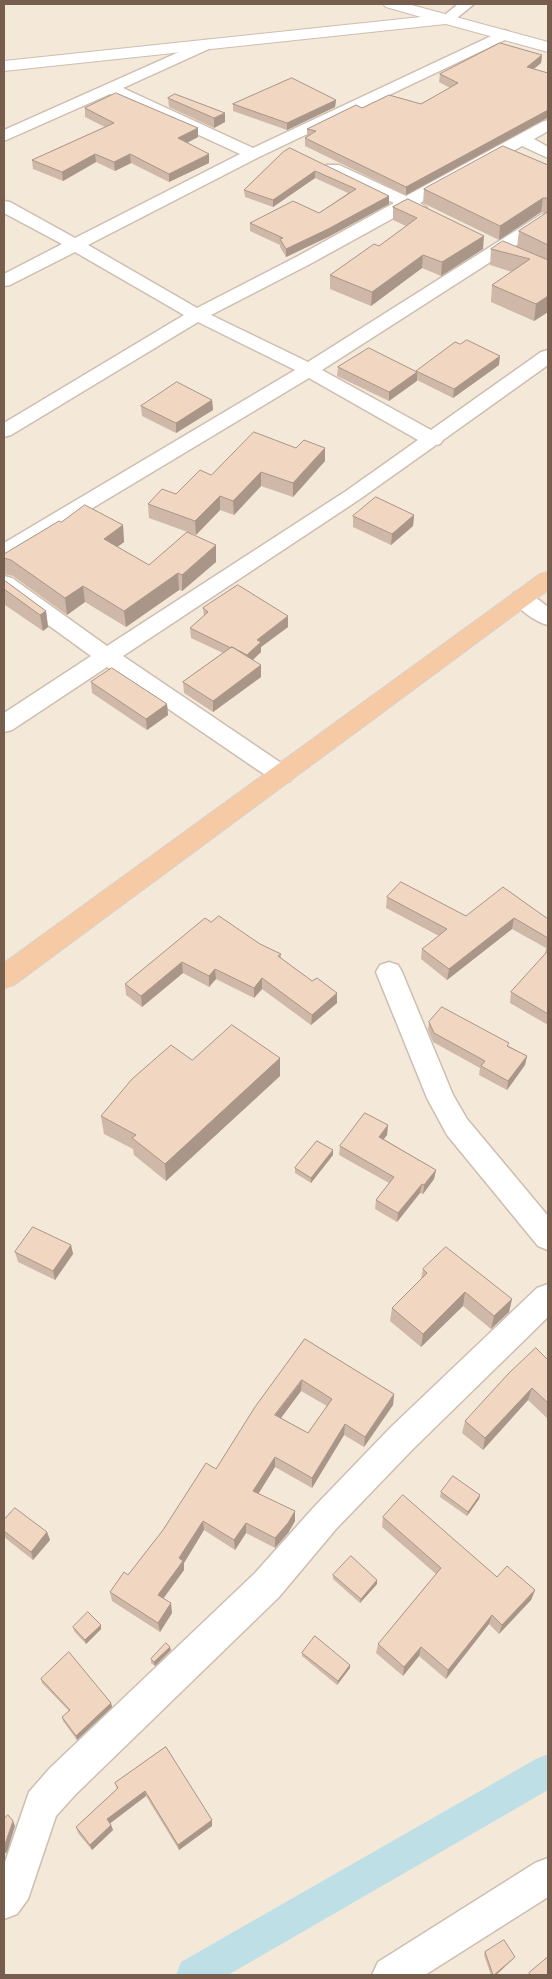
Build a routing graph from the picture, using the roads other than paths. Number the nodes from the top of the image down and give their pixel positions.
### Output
1 (391, 4) edge
2 (467, 4) edge
3 (447, 19) junction
4 (504, 34) junction
5 (206, 45) junction
6 (548, 47) edge
7 (4, 66) edge
8 (110, 88) junction
9 (548, 125) edge
10 (4, 136) edge
11 (523, 140) junction
12 (278, 142) junction
13 (300, 153) edge
14 (548, 153) edge
15 (253, 154) junction
16 (317, 162) edge
17 (407, 203) junction
18 (4, 206) edge
19 (432, 215) edge
20 (548, 218) edge
21 (480, 239) edge
22 (76, 244) junction
23 (507, 252) junction
24 (4, 280) edge
25 (196, 315) junction
26 (548, 356) edge
27 (309, 370) junction
28 (4, 431) edge
29 (433, 440) junction
30 (4, 552) edge
31 (548, 578) edge
32 (4, 583) edge
33 (522, 598) junction
34 (548, 618) edge
35 (108, 657) junction
36 (4, 724) edge
37 (282, 775) junction
38 (389, 972) dead end
39 (4, 977) edge
40 (548, 1237) edge
41 (548, 1297) edge
42 (548, 1876) edge
43 (4, 1901) edge
44 (391, 1975) edge

1 - 3 street
2 - 3 street
3 - 4 street
3 - 5 street
4 - 6 street
4 - 12 street
5 - 7 street
5 - 8 street
8 - 10 street
8 - 15 street
9 - 11 street
11 - 14 street
11 - 17 street
12 - 13 street
12 - 15 street
15 - 22 street
16 - 17 street
17 - 19 street
17 - 25 street
18 - 22 street
20 - 23 street
21 - 23 street
22 - 24 street
22 - 25 street
23 - 27 street
25 - 27 street
25 - 28 street
26 - 29 street
27 - 29 street
27 - 30 street
29 - 35 street
31 - 33 highway
32 - 35 street
33 - 34 street
33 - 37 highway
35 - 36 street
35 - 37 street
37 - 39 highway
38 - 40 street
41 - 43 street
42 - 44 street

